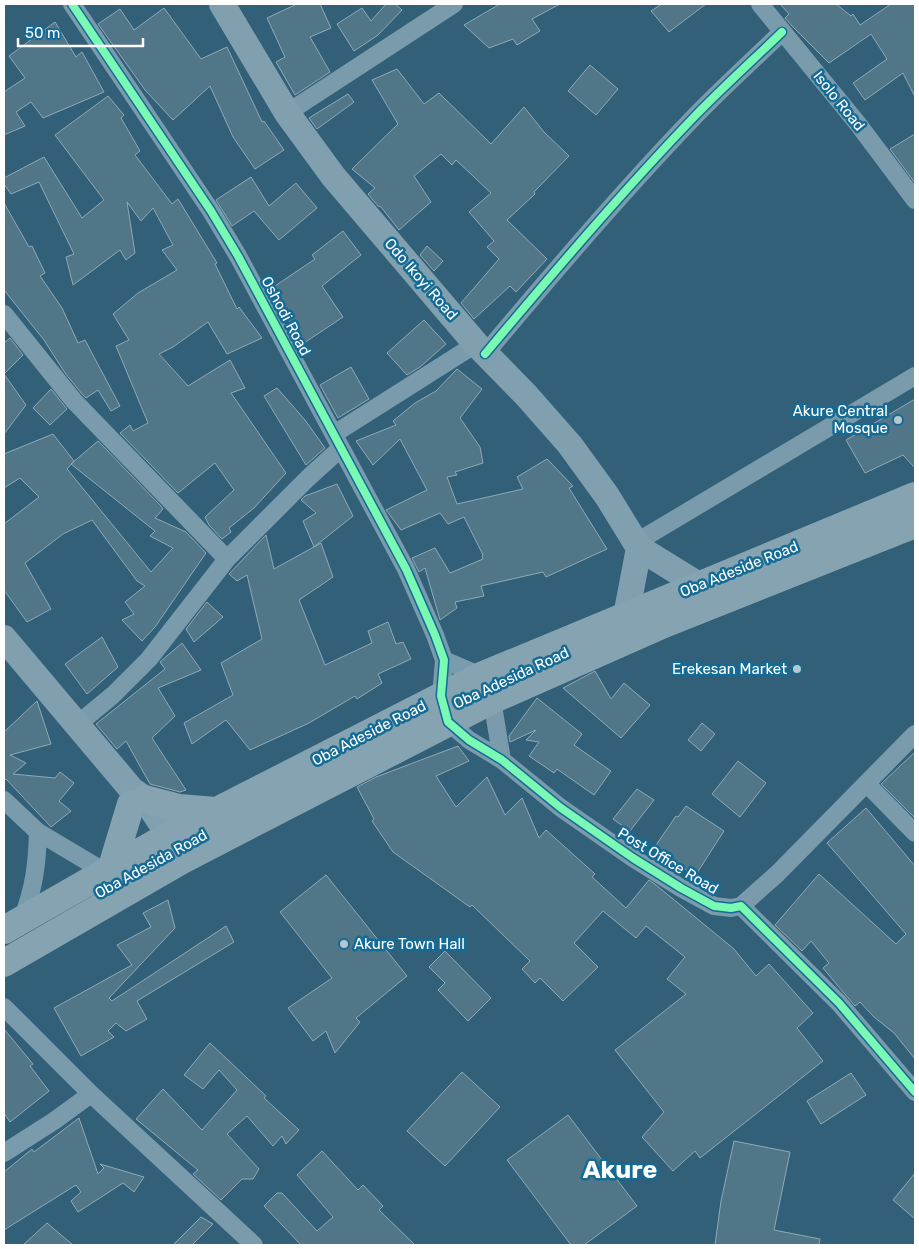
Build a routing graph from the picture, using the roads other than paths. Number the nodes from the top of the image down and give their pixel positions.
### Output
1 (72, 4) edge
2 (222, 4) edge
3 (454, 4) edge
4 (760, 4) edge
5 (782, 32) junction
6 (287, 113) junction
7 (915, 200) edge
8 (4, 314) edge
9 (480, 349) junction
10 (915, 376) edge
11 (338, 441) junction
12 (915, 496) edge
13 (915, 524) edge
14 (637, 545) junction
15 (227, 559) junction
16 (699, 585) junction
17 (626, 616) junction
18 (4, 638) edge
19 (444, 660) junction
20 (487, 688) junction
21 (442, 696) junction
22 (448, 722) junction
23 (78, 724) junction
24 (915, 734) edge
25 (502, 760) junction
26 (867, 784) junction
27 (136, 798) junction
28 (4, 800) edge
29 (216, 811) junction
30 (38, 832) junction
31 (915, 833) edge
32 (163, 839) junction
33 (177, 864) junction
34 (108, 871) junction
35 (741, 906) junction
36 (13, 925) edge
37 (4, 962) edge
38 (4, 1007) edge
39 (915, 1092) edge
40 (91, 1094) junction
41 (4, 1153) edge
42 (251, 1244) edge

1 - 11 street, Oshodi Road
2 - 6 main road, Odo Ikoyi Road
3 - 6 street
4 - 5 street, Isolo Road
5 - 7 street, Isolo Road
5 - 9 street
6 - 9 main road, Odo Ikoyi Road
8 - 15 street
9 - 11 street
9 - 14 main road, Odo Ikoyi Road
10 - 14 street
11 - 15 street
11 - 19 street, Oshodi Road
12 - 16 main road, Oba Adeside Road
13 - 20 main road, Oba Adesida Road
14 - 16 main road
14 - 17 main road
15 - 23 street
16 - 17 main road, Oba Adeside Road
17 - 20 main road, Oba Adeside Road
18 - 23 main road
19 - 20 street
19 - 21 street
20 - 21 main road, Oba Adeside Road
20 - 22 main road, Oba Adesida Road
20 - 25 street
21 - 22 street
21 - 29 main road, Oba Adeside Road
22 - 25 street, Post Office Road
22 - 33 main road, Oba Adesida Road
23 - 27 main road
24 - 26 street
25 - 35 street, Post Office Road
26 - 31 street
26 - 35 street
27 - 29 main road
27 - 32 main road
27 - 34 main road
28 - 30 street
29 - 32 main road, Oba Adeside Road
30 - 34 street
30 - 36 street
32 - 33 main road
32 - 34 main road, Oba Adeside Road
33 - 37 main road, Oba Adesida Road
34 - 36 main road, Oba Adeside Road
35 - 39 street
38 - 40 street
40 - 41 street
40 - 42 street

